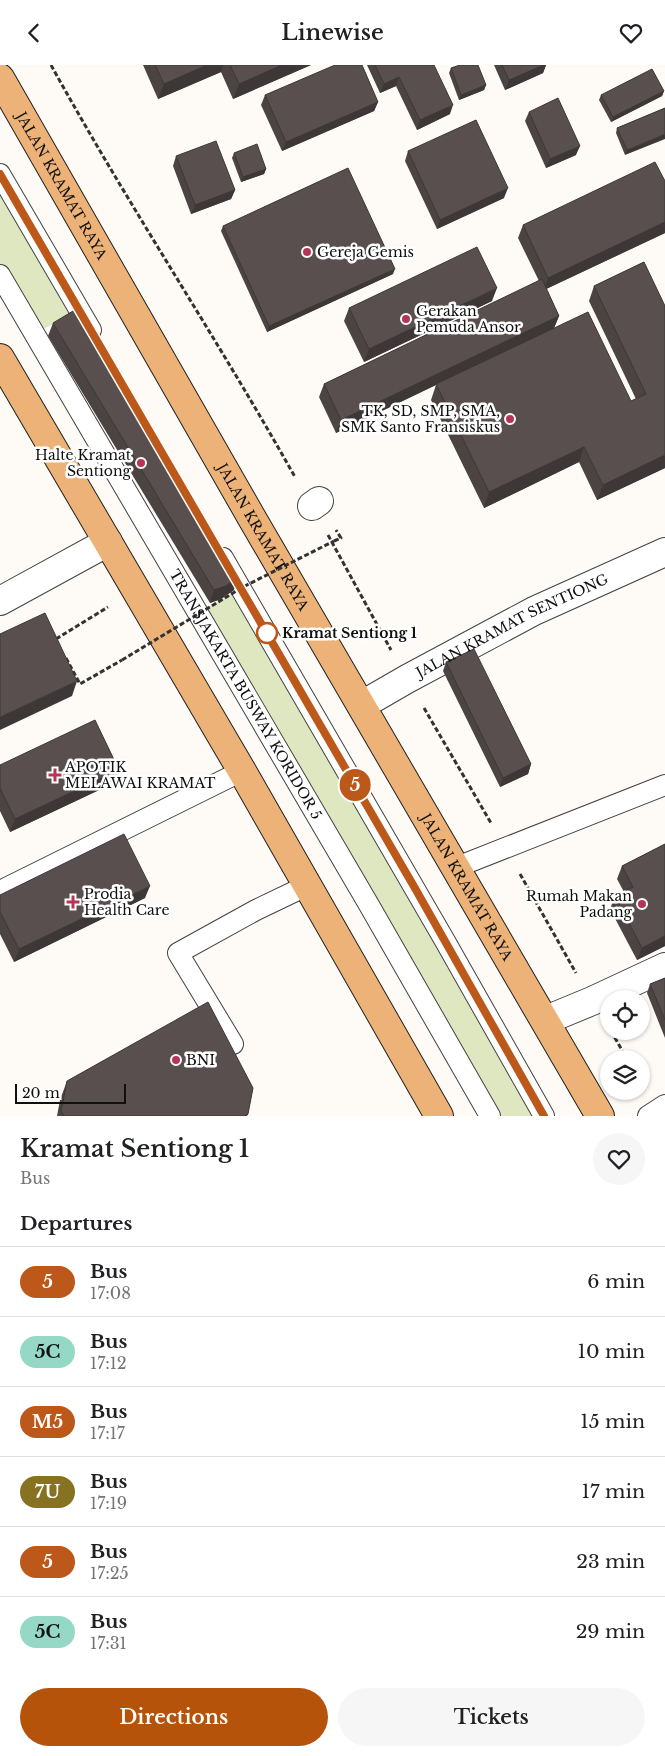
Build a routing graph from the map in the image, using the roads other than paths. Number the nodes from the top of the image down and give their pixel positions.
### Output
1 (0, 78) edge
2 (0, 174) edge
3 (0, 275) edge
4 (100, 345) edge
5 (0, 358) edge
6 (211, 538) edge
7 (108, 542) junction
8 (665, 552) edge
9 (0, 601) edge
10 (362, 705) junction
11 (242, 771) junction
12 (665, 785) edge
13 (457, 867) junction
14 (306, 886) junction
15 (6, 888) dead end
16 (665, 967) edge
17 (546, 1020) junction
18 (233, 1044) dead end
19 (665, 1105) edge
20 (440, 1116) edge
21 (490, 1116) edge
22 (544, 1116) edge
23 (600, 1116) edge
24 (648, 1116) edge

1 - 10 main road, JALAN KRAMAT RAYA
2 - 4 lane
3 - 21 lane, TRANSJAKARTA BUSWAY KORIDOR 5
5 - 7 main road
6 - 22 lane
7 - 9 street
7 - 11 main road
8 - 10 street, JALAN KRAMAT SENTIONG
10 - 13 main road, JALAN KRAMAT RAYA
11 - 14 main road
11 - 15 lane
12 - 13 lane
13 - 17 main road, JALAN KRAMAT RAYA
14 - 18 lane
14 - 20 main road
16 - 17 street
17 - 23 main road, JALAN KRAMAT RAYA
19 - 24 lane

